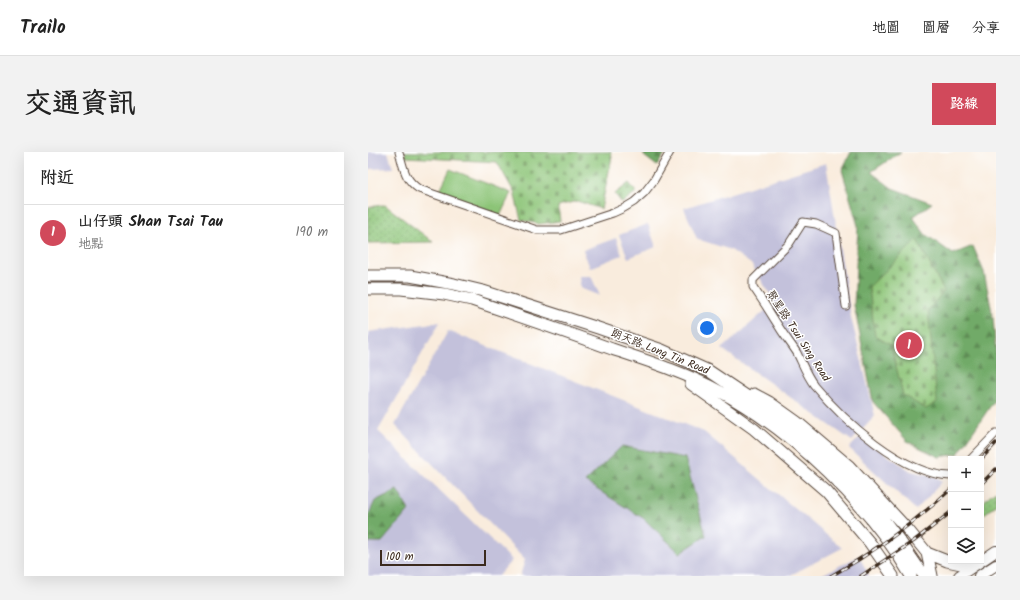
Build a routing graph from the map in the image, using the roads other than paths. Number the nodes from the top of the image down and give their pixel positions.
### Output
1 (399, 152) edge
2 (670, 152) edge
3 (368, 276) edge
4 (368, 289) edge
5 (846, 306) dead end
6 (672, 370) junction
7 (709, 371) junction
8 (996, 433) edge
9 (974, 456) edge
10 (948, 475) edge
11 (996, 551) edge
12 (927, 553) junction
13 (984, 558) edge
14 (948, 561) edge
15 (976, 564) edge
16 (996, 565) edge
17 (893, 576) edge
18 (911, 576) edge
19 (924, 576) edge
20 (932, 576) edge
21 (959, 576) edge
22 (979, 576) edge

1 - 2 street
3 - 7 main road, 朗天路 Long Tin Road
4 - 6 main road, 朗天路 Long Tin Road
5 - 10 street, 聚星路 Tsui Sing Road
6 - 17 main road
6 - 18 main road, 朗天路 Long Tin Road
7 - 12 main road
7 - 19 main road, 朗天路 Long Tin Road
8 - 9 street
11 - 13 main road
12 - 14 main road
12 - 20 main road
15 - 21 main road
16 - 22 main road

